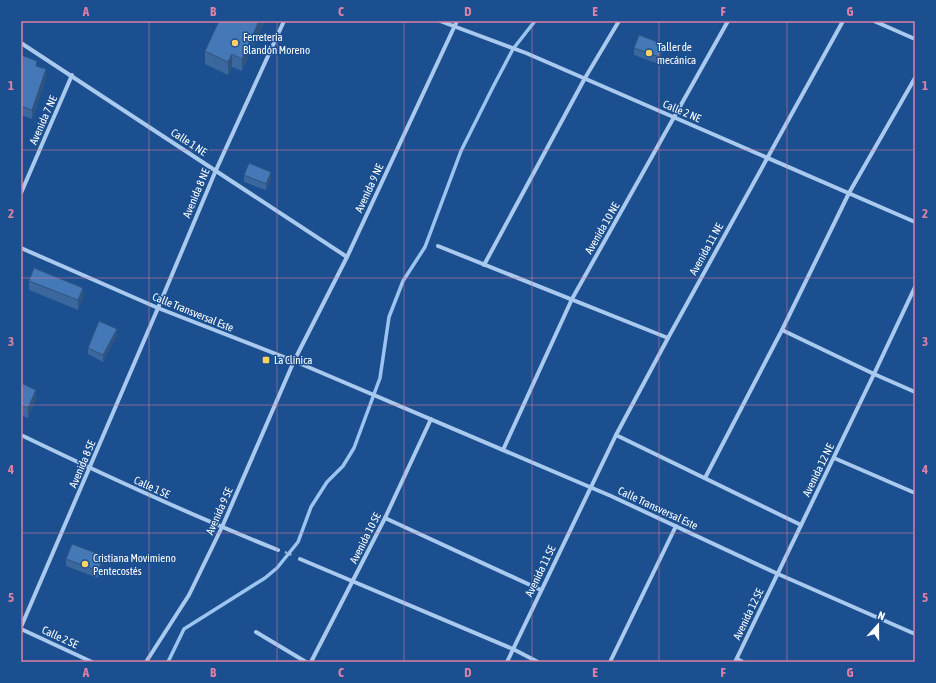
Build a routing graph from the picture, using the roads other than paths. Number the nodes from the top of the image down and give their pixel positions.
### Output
1 (284, 21) edge
2 (440, 21) edge
3 (457, 21) edge
4 (619, 21) edge
5 (728, 21) edge
6 (843, 21) edge
7 (874, 21) edge
8 (454, 26) junction
9 (915, 39) edge
10 (21, 42) edge
11 (72, 75) junction
12 (585, 78) junction
13 (915, 78) edge
14 (675, 117) junction
15 (767, 157) junction
16 (216, 170) junction
17 (21, 193) edge
18 (849, 193) junction
19 (915, 222) edge
20 (438, 246) dead end
21 (21, 248) edge
22 (347, 257) junction
23 (484, 265) junction
24 (915, 287) edge
25 (572, 299) junction
26 (158, 308) junction
27 (782, 330) junction
28 (668, 338) junction
29 (294, 361) junction
30 (874, 374) junction
31 (915, 392) edge
32 (431, 420) junction
33 (616, 435) junction
34 (21, 436) edge
35 (502, 450) junction
36 (834, 458) junction
37 (90, 468) junction
38 (704, 478) junction
39 (590, 488) junction
40 (915, 493) edge
41 (385, 518) junction
42 (801, 525) junction
43 (676, 526) junction
44 (222, 527) junction
45 (278, 550) road end
46 (300, 559) road end
47 (778, 574) junction
48 (353, 583) junction
49 (541, 590) junction
50 (21, 628) edge
51 (256, 632) dead end
52 (915, 634) edge
53 (513, 649) junction
54 (736, 660) edge
55 (92, 662) edge
56 (146, 662) edge
57 (306, 662) edge
58 (311, 662) edge
59 (507, 662) edge
60 (538, 662) edge
61 (610, 662) edge
62 (743, 662) edge

1 - 16 street, Avenida 8 NE
2 - 8 street, Calle 2 NE
3 - 8 street, Avenida 9 NE
4 - 12 street
5 - 14 street, Avenida 10 NE
6 - 15 street, Avenida 11 NE
7 - 9 street
8 - 12 street, Calle 2 NE
8 - 22 street, Avenida 9 NE
10 - 11 street, Calle 1 NE
11 - 16 street, Calle 1 NE
11 - 17 street, Avenida 7 NE
12 - 14 street, Calle 2 NE
12 - 23 street
13 - 18 street
14 - 15 street, Calle 2 NE
14 - 25 street, Avenida 10 NE
15 - 18 street, Calle 2 NE
15 - 28 street, Avenida 11 NE
16 - 22 street, Calle 1 NE
16 - 26 street, Avenida 8 NE
18 - 19 street, Calle 2 NE
18 - 27 street
20 - 23 street
21 - 26 street, Calle Transversal Este
22 - 29 street, Avenida 9 NE
23 - 25 street
24 - 30 street, Avenida 12 NE
25 - 28 street
25 - 35 street, Avenida 10 NE
26 - 29 street, Calle Transversal Este
26 - 37 street, Avenida 8 SE
27 - 30 street
27 - 38 street
28 - 33 street, Avenida 11 NE
29 - 32 street, Calle Transversal Este
29 - 44 street, Avenida 9 SE
30 - 31 street
30 - 36 street, Avenida 12 NE
32 - 35 street, Calle Transversal Este
32 - 41 street, Avenida 10 SE
33 - 38 street
33 - 39 street, Avenida 11 NE
34 - 37 street, Calle 1 SE
35 - 39 street, Calle Transversal Este
36 - 40 street
36 - 42 street, Avenida 12 NE
37 - 44 street, Calle 1 SE
37 - 50 street, Avenida 8 SE
38 - 42 street
39 - 43 street, Calle Transversal Este
39 - 49 street, Avenida 11 SE
41 - 48 street, Avenida 10 SE
41 - 49 street
42 - 47 street, Avenida 12 NE
43 - 47 street, Calle Transversal Este
43 - 61 street
44 - 45 street, Calle 1 SE
44 - 56 street, Avenida 9 SE
46 - 48 street
47 - 52 street, Calle Transversal Este
47 - 54 street, Avenida 12 SE
48 - 53 street
48 - 58 street, Avenida 10 SE
49 - 53 street, Avenida 11 SE
50 - 55 street, Calle 2 SE
51 - 57 street
53 - 59 street, Avenida 11 SE
53 - 60 street
54 - 62 street

